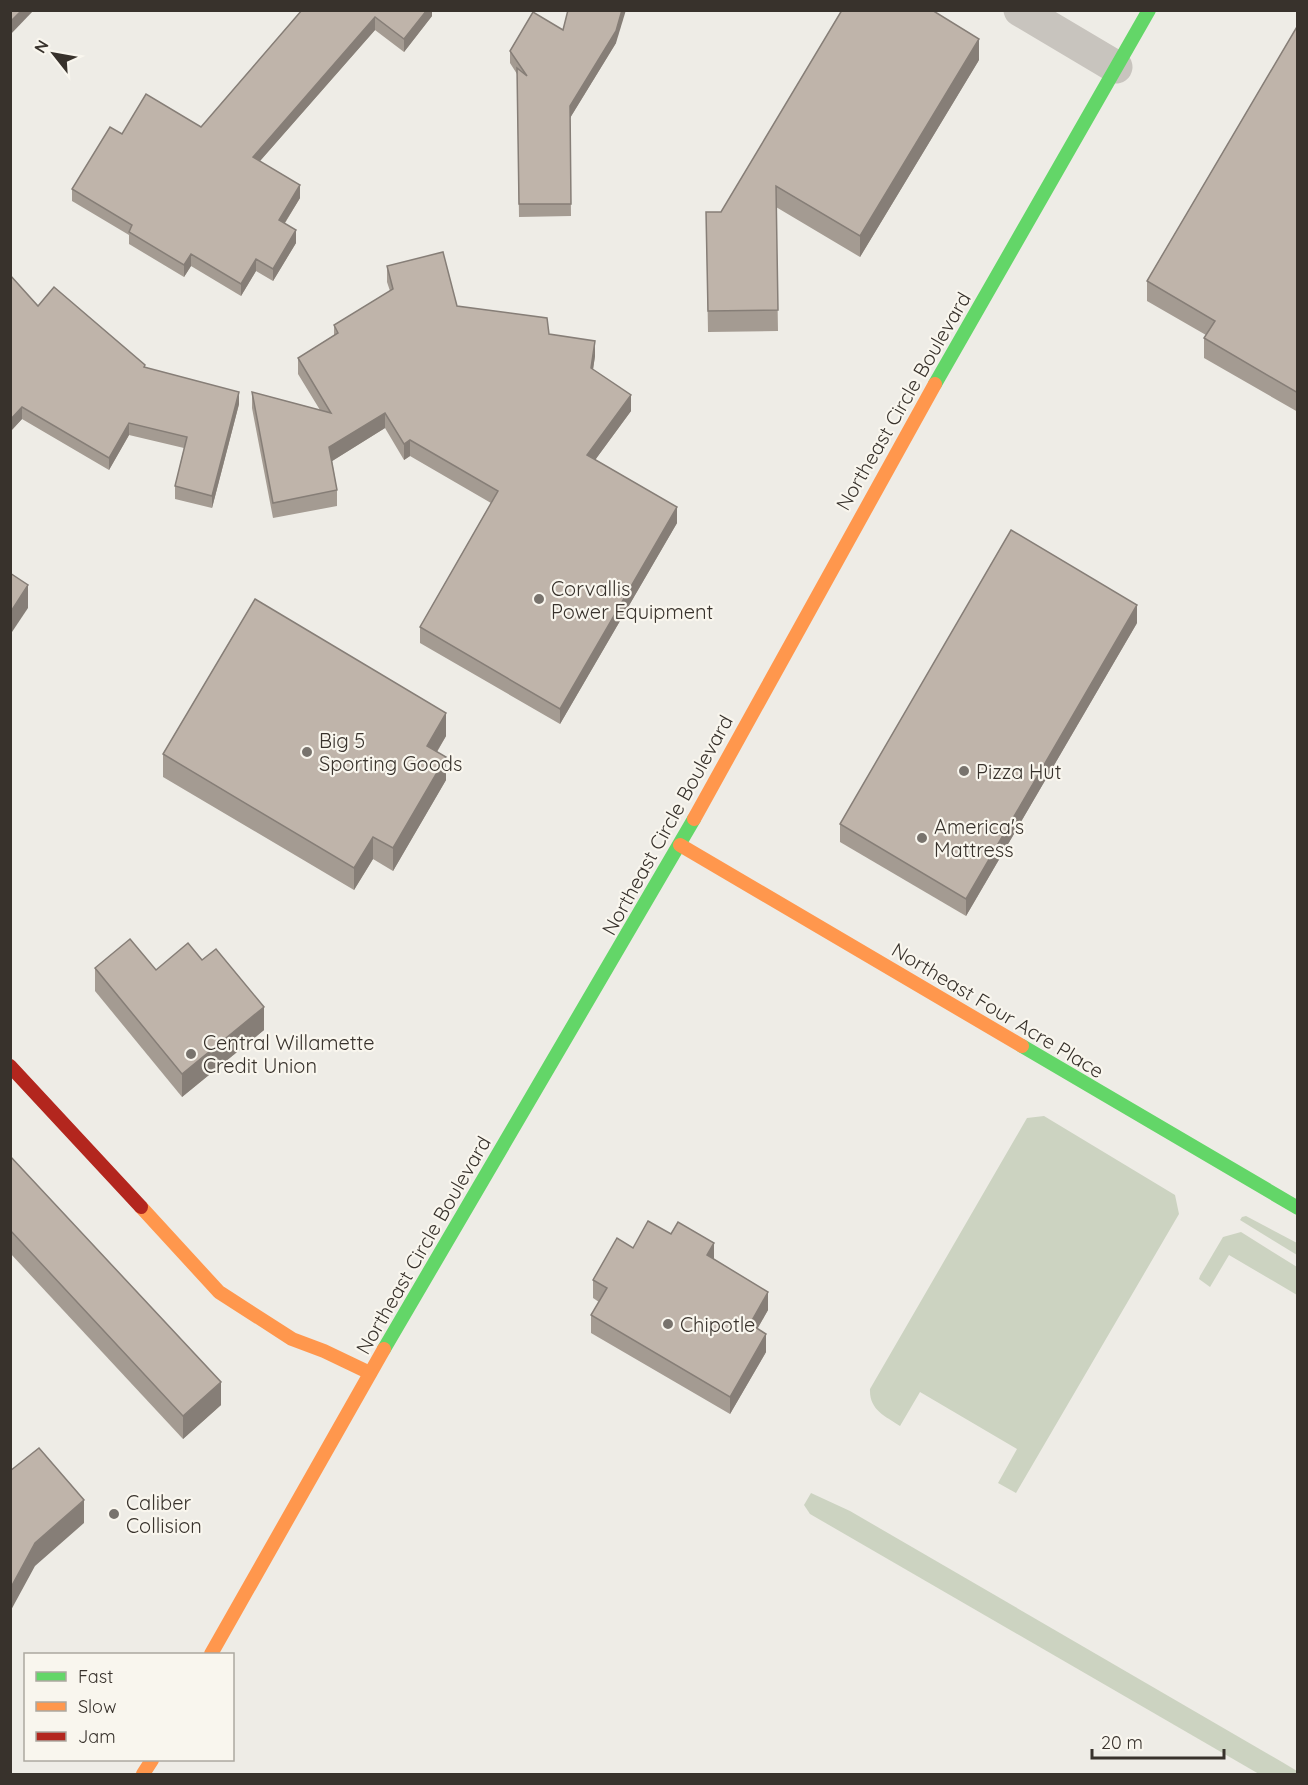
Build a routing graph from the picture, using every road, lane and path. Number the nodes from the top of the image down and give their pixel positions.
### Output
1 (1020, 10) edge
2 (1149, 10) edge
3 (1116, 67) junction
4 (680, 845) junction
5 (10, 1066) edge
6 (1298, 1208) edge
7 (370, 1373) junction
8 (212, 1653) edge
9 (151, 1761) edge
10 (143, 1774) edge

1 - 3 street
2 - 3 main road, Northeast Circle Boulevard
3 - 4 main road, Northeast Circle Boulevard
4 - 6 main road, Northeast Four Acre Place
4 - 7 main road, Northeast Circle Boulevard
5 - 7 main road
7 - 8 main road, Northeast Circle Boulevard
9 - 10 main road

